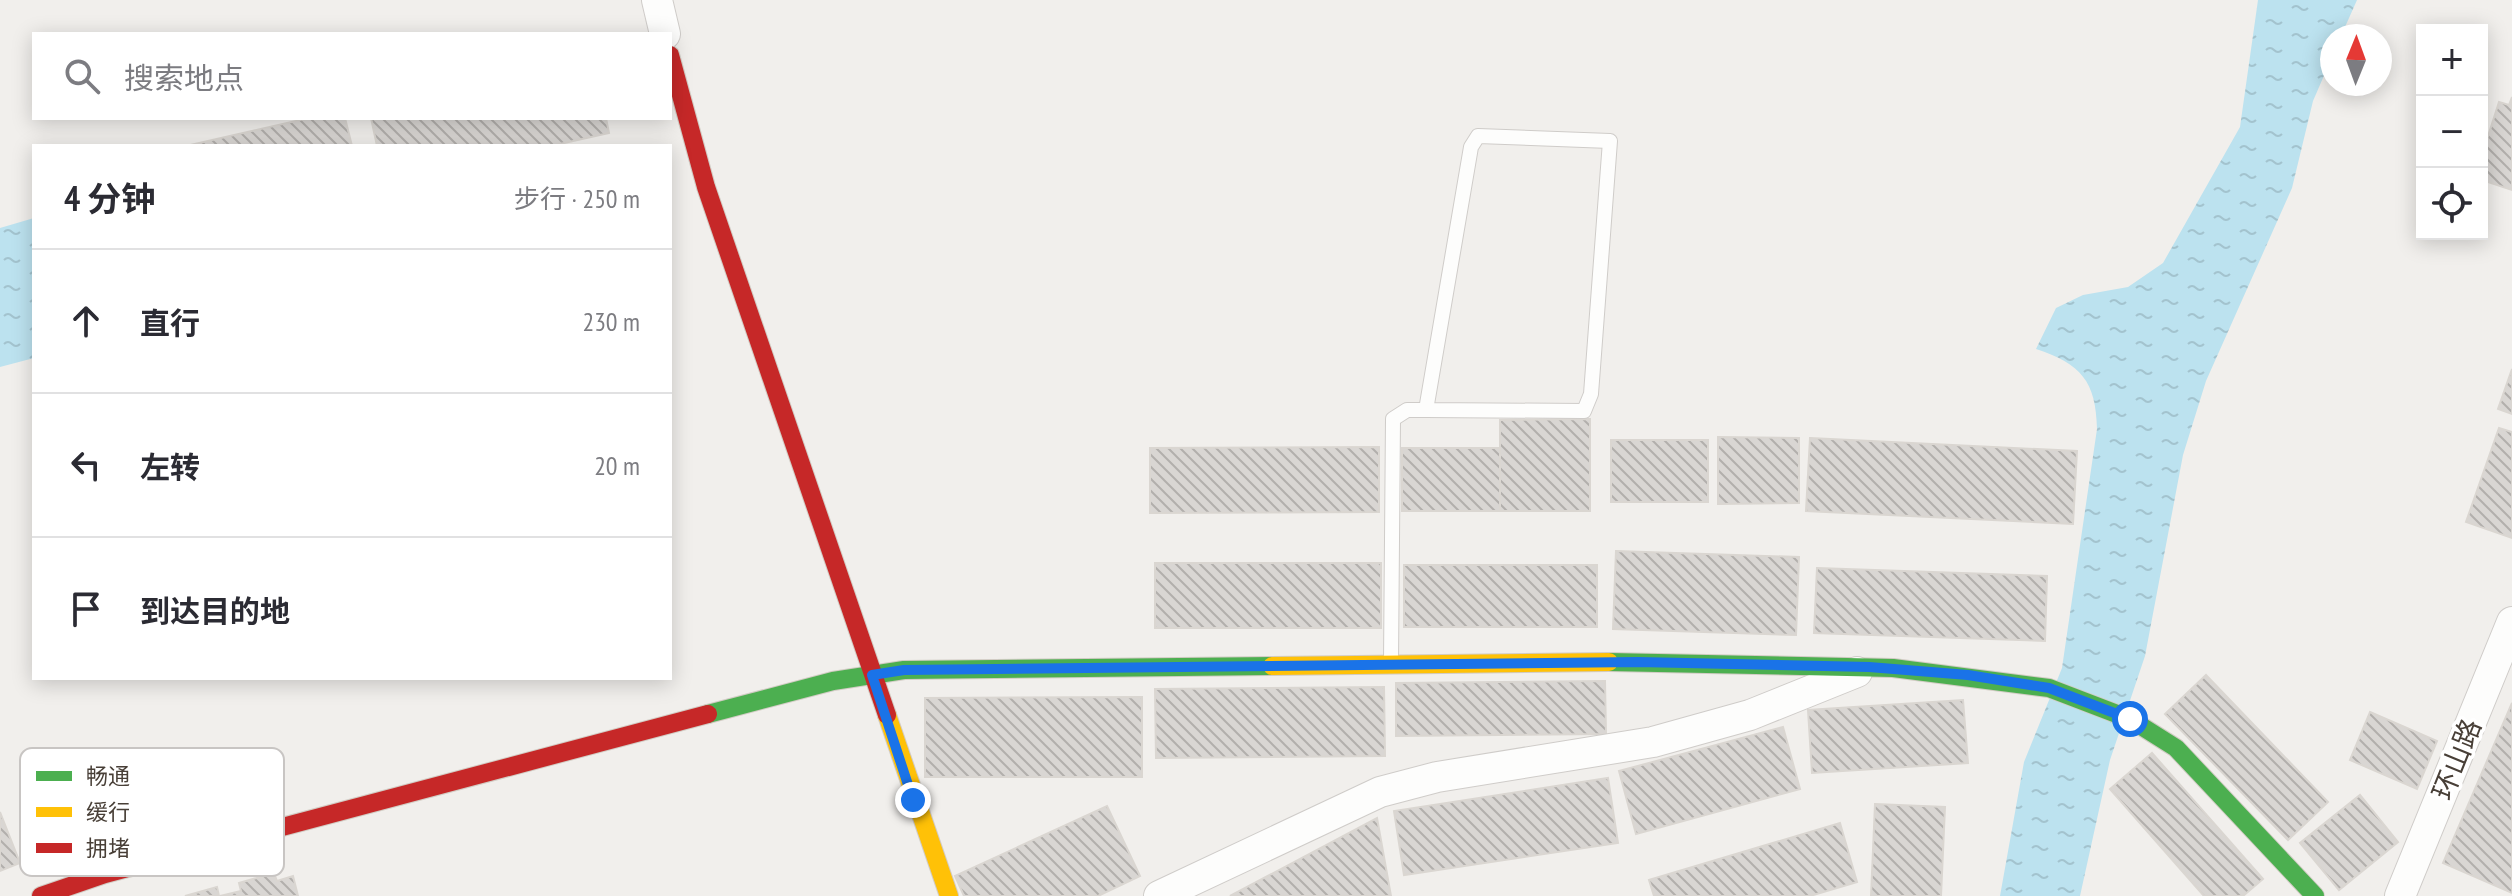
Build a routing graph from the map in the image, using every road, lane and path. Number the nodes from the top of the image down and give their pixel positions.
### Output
1 (657, 0) edge
2 (665, 32) edge
3 (672, 62) edge
4 (1426, 410) junction
5 (2512, 622) edge
6 (1391, 665) junction
7 (1869, 667) junction
8 (872, 675) junction
9 (284, 827) edge
10 (106, 876) edge
11 (41, 896) edge
12 (949, 896) edge
13 (1159, 896) edge
14 (2315, 896) edge
15 (2400, 896) edge

1 - 2 street
3 - 8 street
4 - 4 lane
4 - 6 lane
5 - 15 street, 环山路
6 - 7 street
6 - 8 street
7 - 13 street
7 - 14 street
8 - 9 street
8 - 12 street
10 - 11 street

